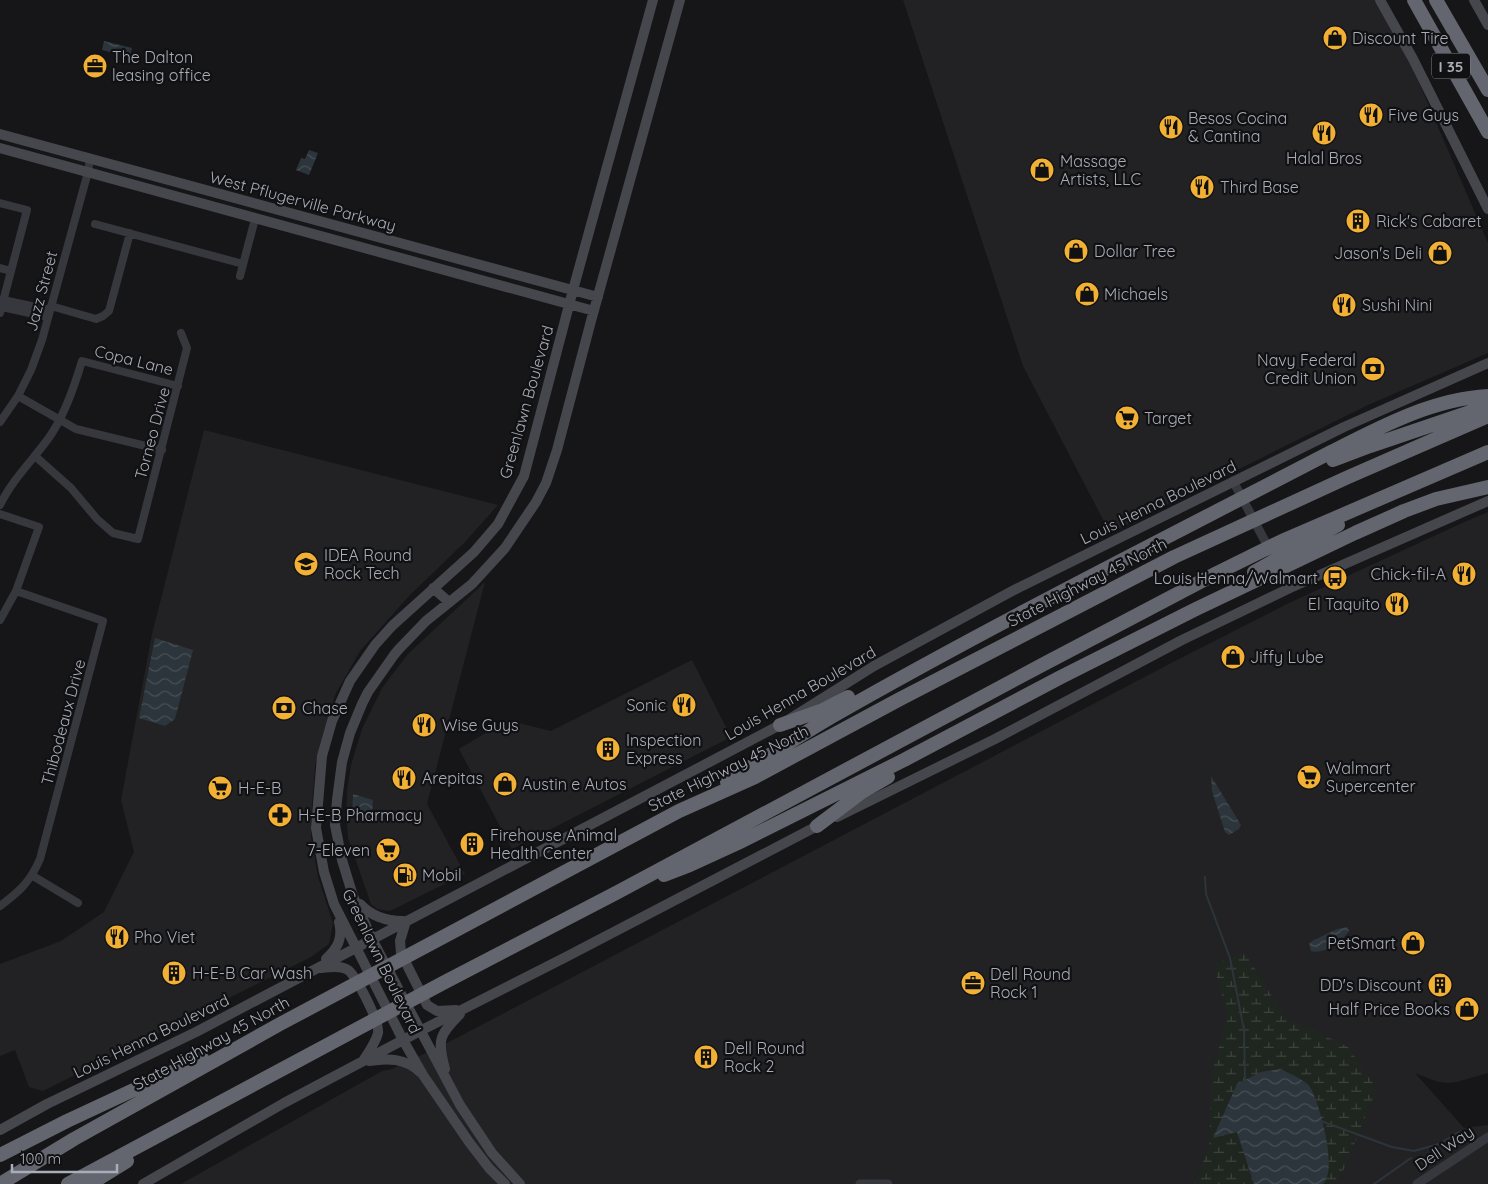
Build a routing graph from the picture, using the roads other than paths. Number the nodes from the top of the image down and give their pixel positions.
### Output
1 (653, 0) edge
2 (680, 0) edge
3 (1380, 0) edge
4 (1414, 0) edge
5 (1474, 0) edge
6 (1437, 1) edge
7 (1488, 25) edge
8 (1488, 90) edge
9 (1488, 132) edge
10 (0, 134) edge
11 (0, 148) edge
12 (90, 159) junction
13 (88, 172) junction
14 (0, 203) edge
15 (1488, 209) edge
16 (255, 219) junction
17 (94, 224) dead end
18 (334, 226) junction
19 (130, 234) junction
20 (330, 240) junction
21 (243, 264) junction
22 (0, 268) edge
23 (11, 271) junction
24 (240, 276) dead end
25 (573, 290) junction
26 (598, 297) junction
27 (570, 304) junction
28 (2, 307) edge
29 (49, 311) junction
30 (594, 311) junction
31 (181, 334) dead end
32 (1488, 363) edge
33 (178, 386) junction
34 (18, 396) junction
35 (1488, 396) edge
36 (1488, 406) edge
37 (1488, 416) edge
38 (59, 419) junction
39 (0, 422) edge
40 (162, 450) junction
41 (1488, 452) edge
42 (35, 456) junction
43 (1233, 481) junction
44 (1488, 487) edge
45 (1383, 497) junction
46 (1488, 502) edge
47 (0, 505) edge
48 (0, 514) edge
49 (433, 588) junction
50 (1290, 588) junction
51 (16, 591) junction
52 (449, 602) junction
53 (0, 620) edge
54 (780, 725) junction
55 (680, 811) junction
56 (817, 826) junction
57 (32, 876) junction
58 (616, 893) junction
59 (353, 896) junction
60 (78, 902) dead end
61 (334, 904) junction
62 (0, 906) edge
63 (406, 921) junction
64 (372, 939) junction
65 (356, 947) junction
66 (316, 968) junction
67 (465, 1009) junction
68 (280, 1024) junction
69 (420, 1031) junction
70 (403, 1040) junction
71 (363, 1062) junction
72 (423, 1075) junction
73 (448, 1082) junction
74 (0, 1130) edge
75 (1488, 1137) edge
76 (469, 1142) junction
77 (492, 1153) junction
78 (0, 1155) edge
79 (94, 1178) edge
80 (0, 1184) edge
81 (68, 1184) edge
82 (143, 1184) edge
83 (505, 1184) edge
84 (520, 1184) edge
85 (860, 1184) edge
86 (888, 1184) edge
87 (1418, 1184) edge

1 - 25 main road, Greenlawn Boulevard
2 - 26 main road, Greenlawn Boulevard
3 - 15 main road
4 - 9 highway, I 35
5 - 7 main road
6 - 8 highway, I 35
10 - 12 main road, West Pflugerville Parkway
11 - 13 main road, West Pflugerville Parkway
12 - 13 street, Jazz Street
12 - 18 main road, West Pflugerville Parkway
13 - 16 main road, West Pflugerville Parkway
13 - 29 street, Jazz Street
14 - 23 street
16 - 20 main road, West Pflugerville Parkway
16 - 21 street
17 - 19 street
18 - 20 main road
18 - 25 main road, West Pflugerville Parkway
19 - 21 street
19 - 29 street
20 - 27 main road, West Pflugerville Parkway
21 - 24 street
22 - 23 street
23 - 28 street
25 - 26 main road, West Pflugerville Parkway
25 - 27 main road, Greenlawn Boulevard
26 - 30 main road, Greenlawn Boulevard
27 - 30 main road, West Pflugerville Parkway
27 - 49 main road, Greenlawn Boulevard
28 - 29 street
29 - 34 street, Jazz Street
30 - 52 main road, Greenlawn Boulevard
31 - 33 street, Torneo Drive
32 - 43 main road, Louis Henna Boulevard
33 - 38 street, Copa Lane
33 - 40 street, Torneo Drive
34 - 38 street
34 - 39 street, Jazz Street
35 - 55 highway
36 - 54 highway
37 - 55 highway, State Highway 45 North
38 - 40 street
38 - 42 street
40 - 42 street, Torneo Drive
41 - 45 highway
42 - 47 street
43 - 50 street
43 - 54 main road, Louis Henna Boulevard
44 - 58 highway
45 - 56 highway
45 - 58 highway
46 - 50 main road
48 - 51 street
49 - 52 main road
49 - 61 main road, Greenlawn Boulevard
50 - 56 main road
51 - 53 street
51 - 57 street, Thibodeaux Drive
52 - 59 main road, Greenlawn Boulevard
54 - 63 main road, Louis Henna Boulevard
55 - 68 highway, State Highway 45 North
56 - 67 main road
57 - 60 street
57 - 62 street, Thibodeaux Drive
58 - 79 highway
59 - 63 main road
59 - 64 main road, Greenlawn Boulevard
61 - 65 main road, Greenlawn Boulevard
61 - 66 main road
63 - 64 main road, Louis Henna Boulevard
63 - 67 main road
64 - 65 main road, Louis Henna Boulevard
64 - 69 main road, Greenlawn Boulevard
65 - 66 main road, Louis Henna Boulevard
65 - 70 main road, Greenlawn Boulevard
66 - 71 main road
66 - 74 main road, Louis Henna Boulevard
67 - 69 main road
67 - 73 main road
68 - 78 highway
68 - 80 highway, State Highway 45 North
69 - 70 main road
69 - 73 main road, Greenlawn Boulevard
70 - 71 main road
70 - 72 main road, Greenlawn Boulevard
71 - 72 main road
71 - 82 main road
72 - 76 main road, Greenlawn Boulevard
73 - 77 main road, Greenlawn Boulevard
75 - 87 street, Dell Way
76 - 77 main road
76 - 83 main road, Greenlawn Boulevard
77 - 84 main road, Greenlawn Boulevard
79 - 81 highway
85 - 86 street

